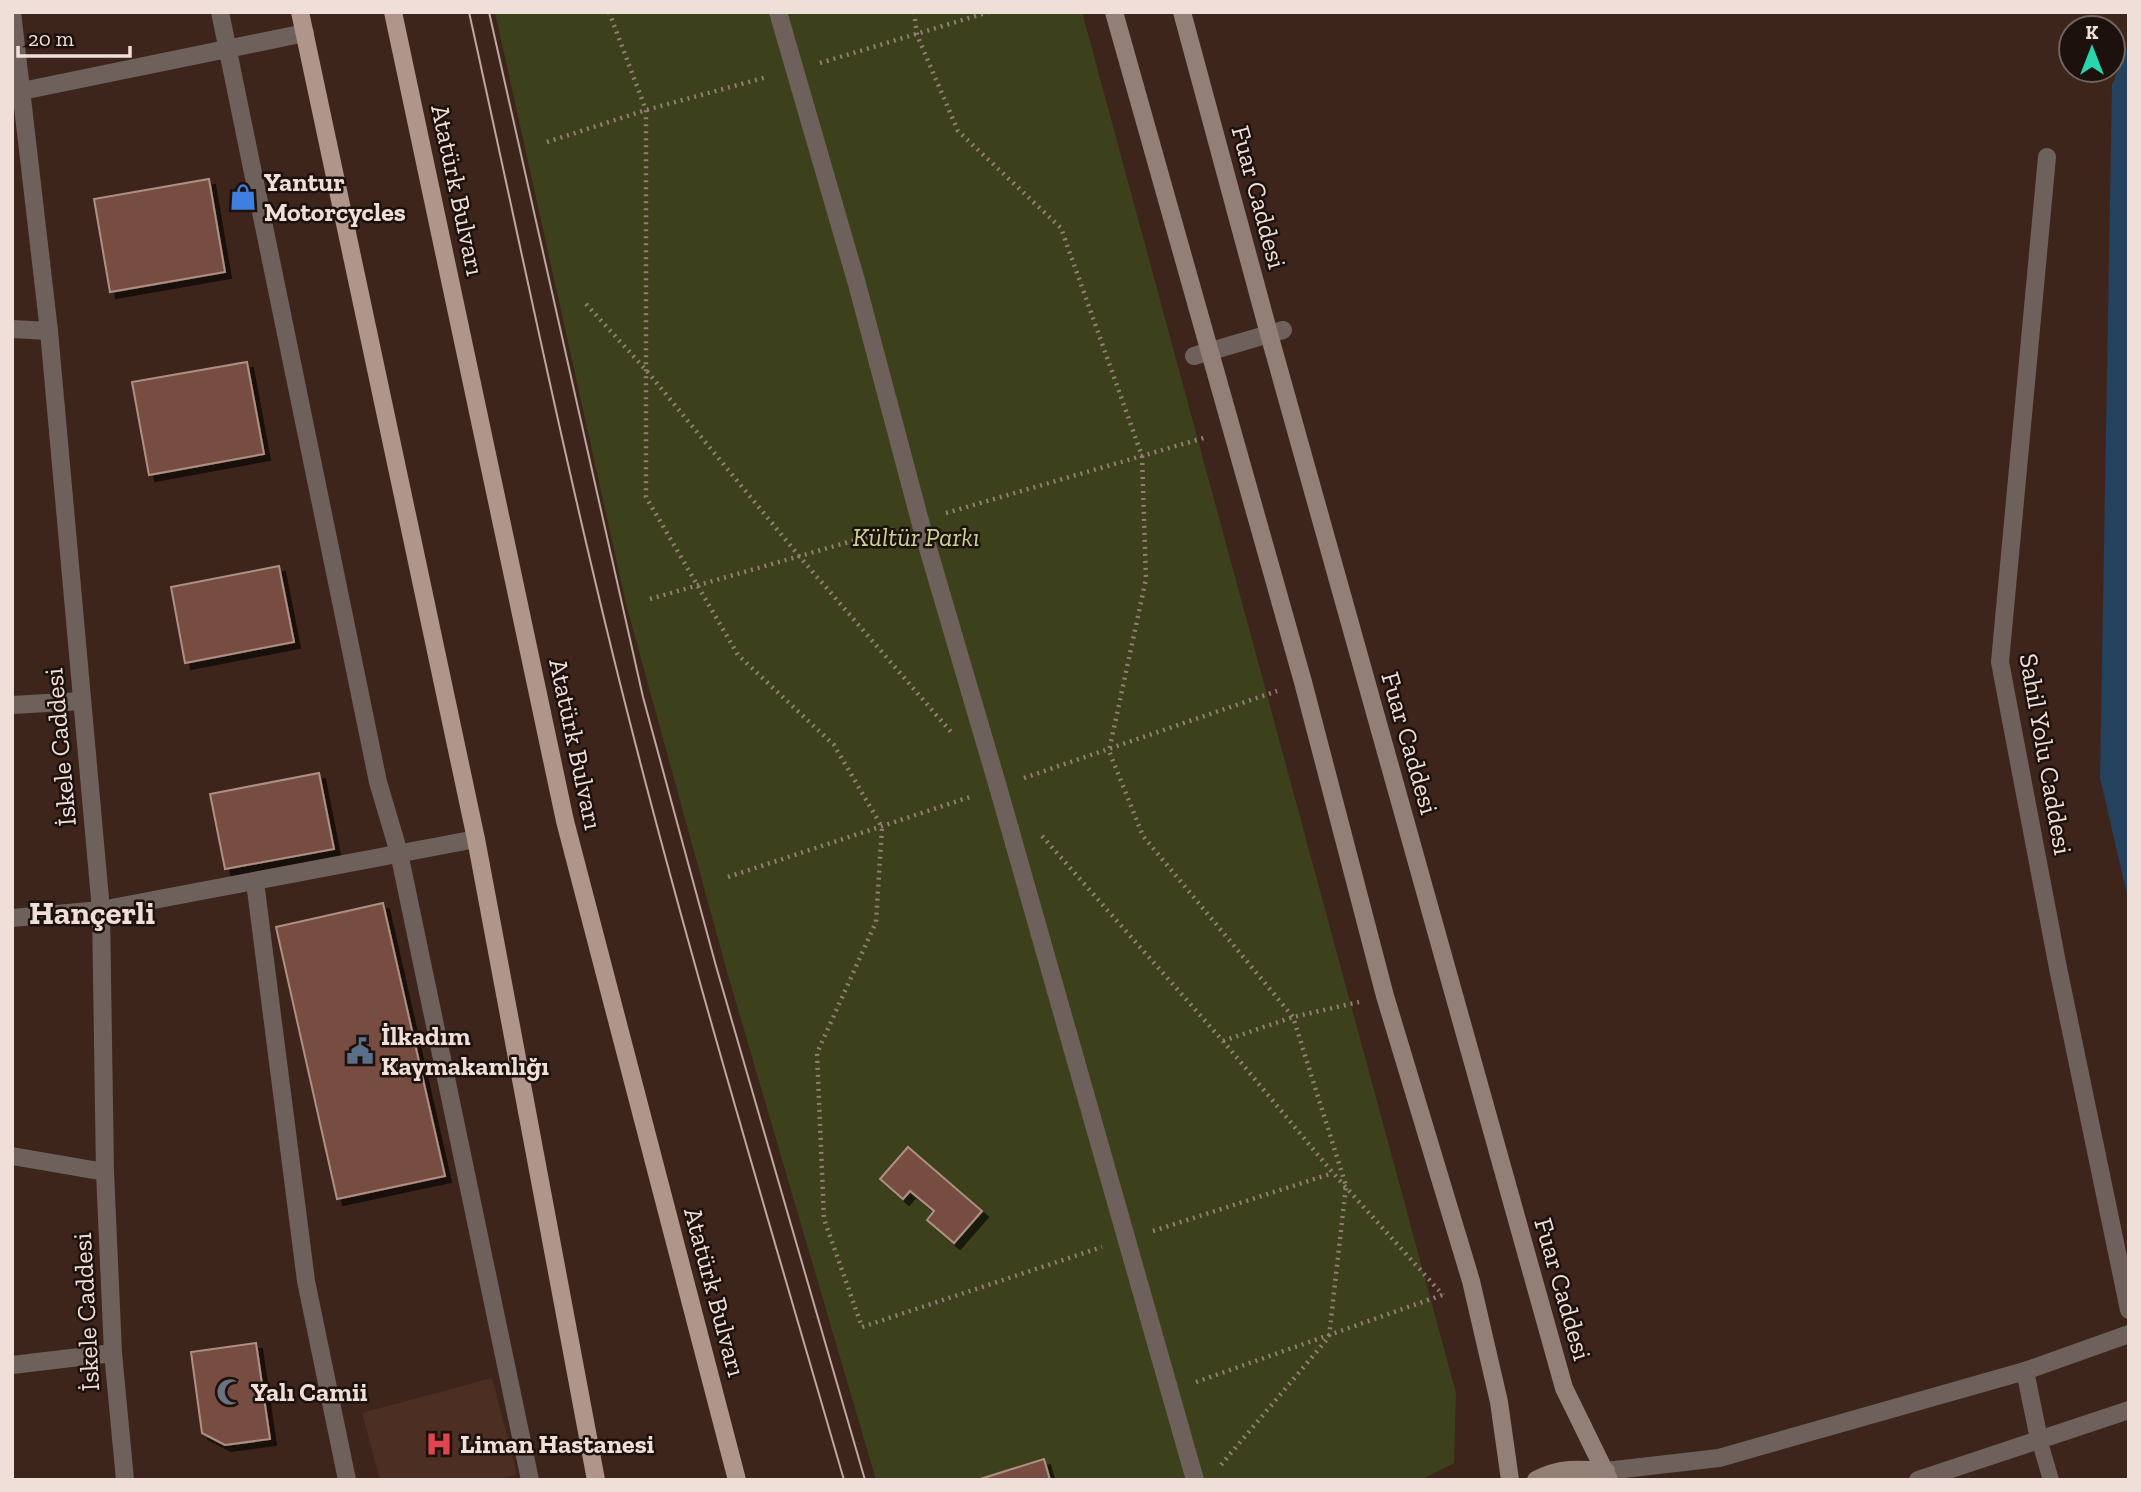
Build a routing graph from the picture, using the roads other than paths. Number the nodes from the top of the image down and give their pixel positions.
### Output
1 (12, 12) edge
2 (220, 12) edge
3 (300, 12) edge
4 (393, 12) edge
5 (778, 12) edge
6 (1114, 12) edge
7 (1182, 12) edge
8 (305, 33) junction
9 (228, 47) junction
10 (22, 91) junction
11 (2047, 157) dead end
12 (12, 330) edge
13 (49, 331) junction
14 (1276, 332) junction
15 (1202, 354) junction
16 (82, 701) junction
17 (12, 705) edge
18 (476, 839) junction
19 (399, 853) junction
20 (255, 882) junction
21 (101, 911) junction
22 (12, 918) edge
23 (12, 1156) edge
24 (105, 1172) junction
25 (2129, 1310) edge
26 (2129, 1335) edge
27 (113, 1353) junction
28 (12, 1365) edge
29 (2025, 1371) junction
30 (2129, 1410) edge
31 (2039, 1439) junction
32 (1608, 1475) edge
33 (125, 1480) edge
34 (347, 1480) edge
35 (530, 1480) edge
36 (596, 1480) edge
37 (737, 1480) edge
38 (1195, 1480) edge
39 (1510, 1480) edge
40 (1536, 1480) edge
41 (1918, 1480) edge
42 (2051, 1480) edge

1 - 10 street, İskele Caddesi
2 - 9 street
3 - 8 main road
4 - 37 main road, Atatürk Bulvarı
5 - 38 street
6 - 15 main road
7 - 14 main road, Fuar Caddesi
8 - 9 street
8 - 18 main road
9 - 10 street
9 - 19 street
10 - 13 street, İskele Caddesi
11 - 25 street, Sahil Yolu Caddesi
12 - 13 street
13 - 16 street, İskele Caddesi
14 - 15 street
14 - 32 main road, Fuar Caddesi
15 - 39 main road
16 - 17 street
16 - 21 street, İskele Caddesi
18 - 19 street
18 - 36 main road
19 - 20 street
19 - 35 street
20 - 21 street
20 - 34 street
21 - 22 street
21 - 24 street, İskele Caddesi
23 - 24 street
24 - 27 street, İskele Caddesi
26 - 29 street
27 - 28 street
27 - 33 street, İskele Caddesi
29 - 31 street
29 - 32 street
30 - 31 street
31 - 41 street
31 - 42 lane
32 - 40 main road

